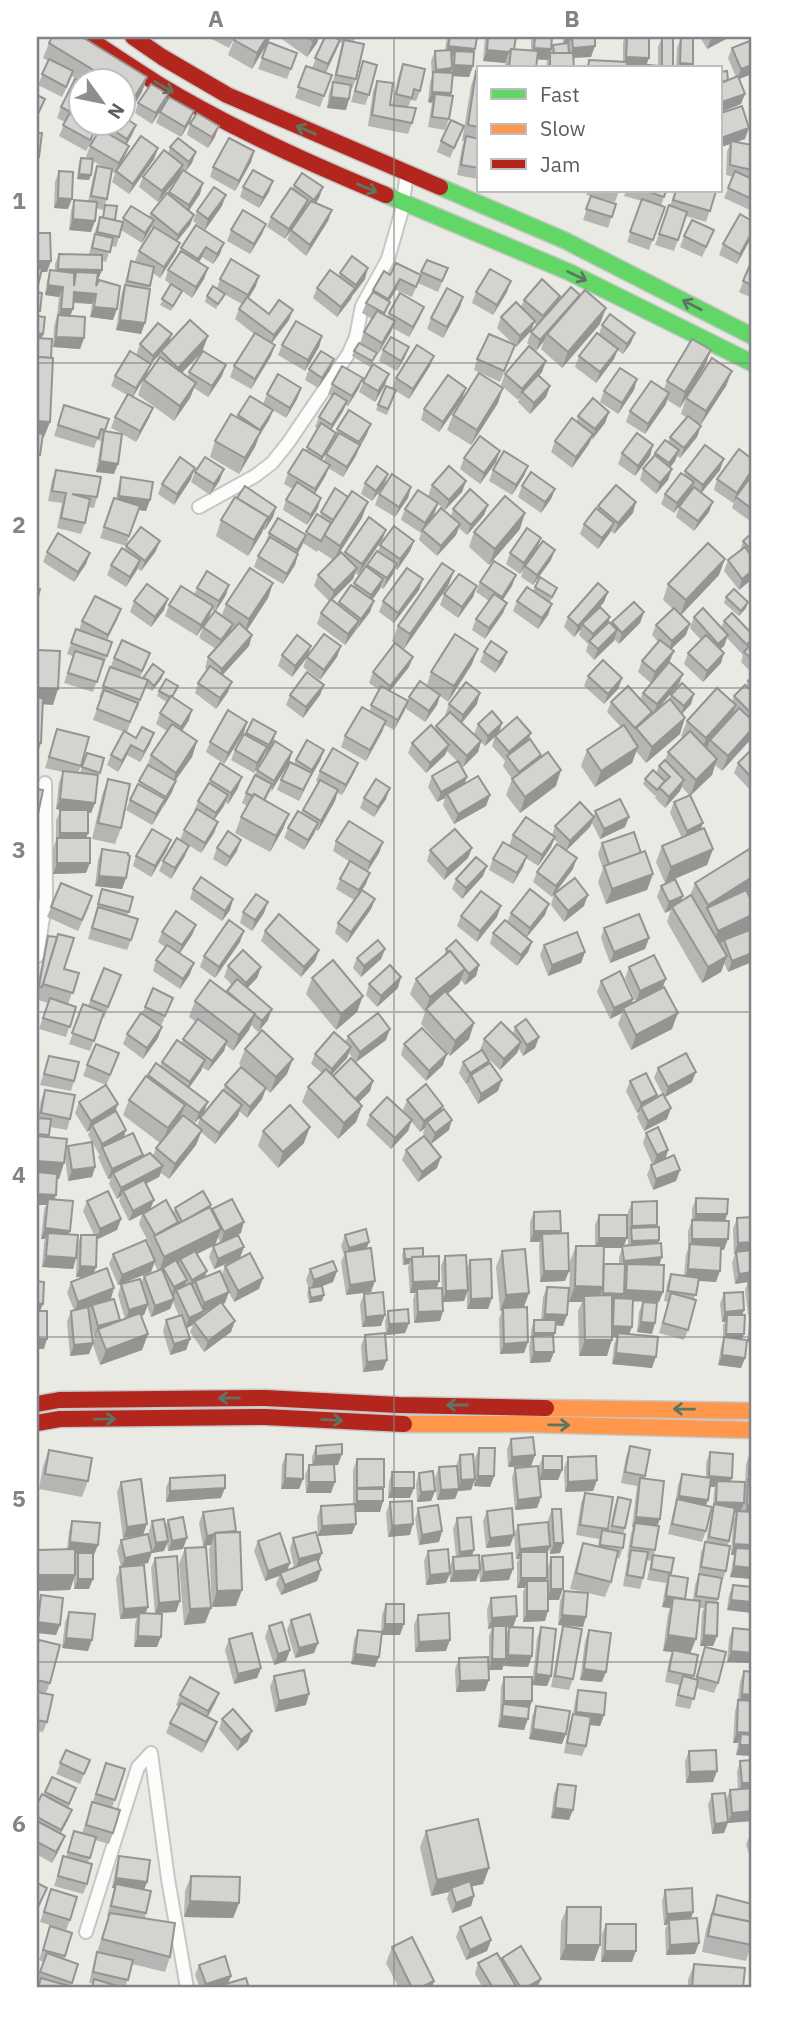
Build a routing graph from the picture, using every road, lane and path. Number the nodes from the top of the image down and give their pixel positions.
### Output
1 (86, 37) edge
2 (133, 37) edge
3 (407, 172) junction
4 (403, 203) junction
5 (752, 336) edge
6 (752, 363) edge
7 (199, 507) dead end
8 (45, 783) dead end
9 (41, 861) edge
10 (37, 956) edge
11 (37, 1404) edge
12 (752, 1411) edge
13 (37, 1423) edge
14 (752, 1430) edge
15 (86, 1932) dead end
16 (187, 1988) edge

1 -> 4 street
3 -> 2 street
3 - 4 street
5 -> 3 street
4 -> 6 street
4 - 7 street
8 - 9 street
9 - 10 street
12 -> 11 street
13 -> 14 street
15 - 16 street

